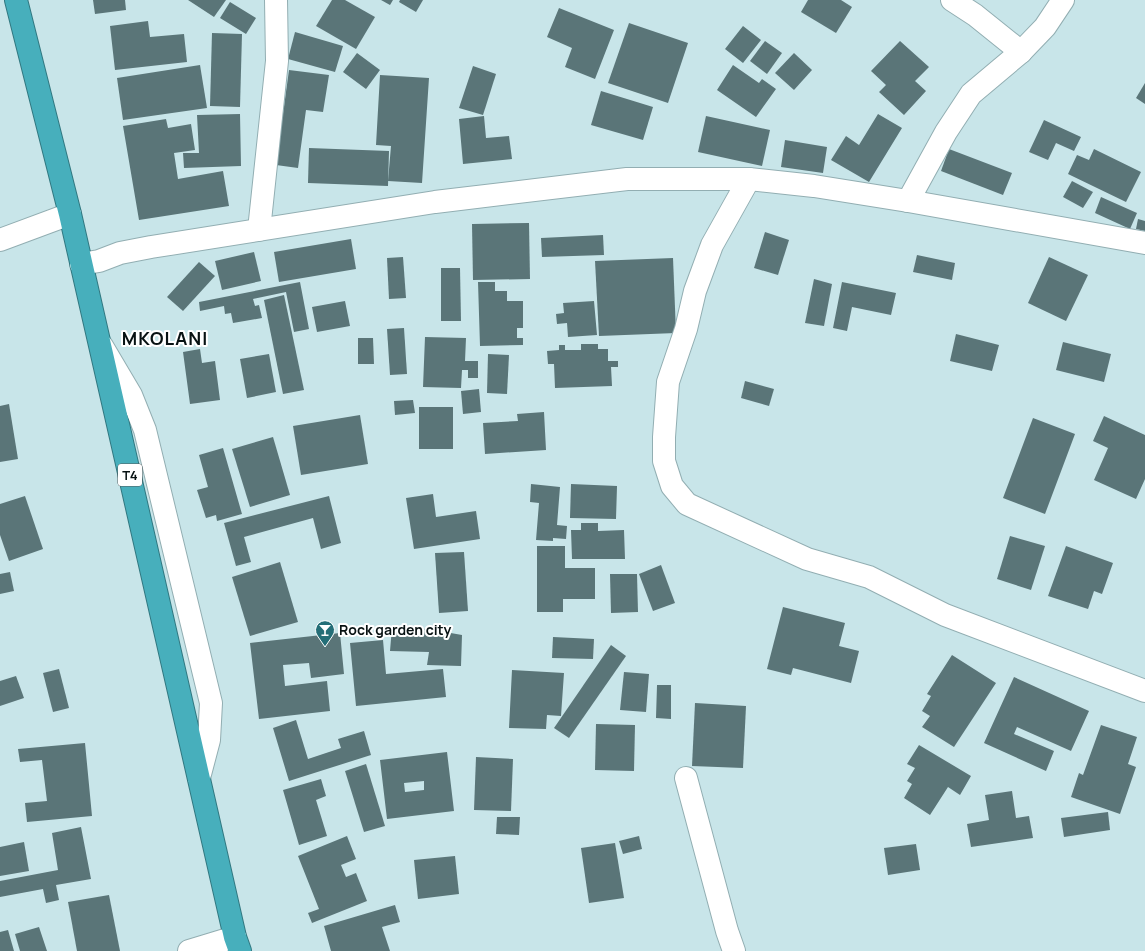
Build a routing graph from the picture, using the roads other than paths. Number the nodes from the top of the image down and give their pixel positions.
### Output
1 (16, 0) edge
2 (276, 0) edge
3 (952, 0) edge
4 (1063, 0) edge
5 (1021, 52) junction
6 (749, 179) junction
7 (908, 201) junction
8 (70, 214) junction
9 (259, 230) junction
10 (0, 240) edge
11 (1145, 243) edge
12 (81, 264) junction
13 (1145, 691) edge
14 (686, 778) dead end
15 (238, 944) edge
16 (189, 951) edge
17 (734, 951) edge

1 - 8 highway, T4
2 - 9 street
3 - 5 street
4 - 5 street
5 - 7 street
6 - 7 street
6 - 9 street
6 - 13 street
7 - 11 street
8 - 10 street
8 - 12 highway, T4
9 - 12 street
12 - 15 highway, T4
14 - 17 street
15 - 16 street

